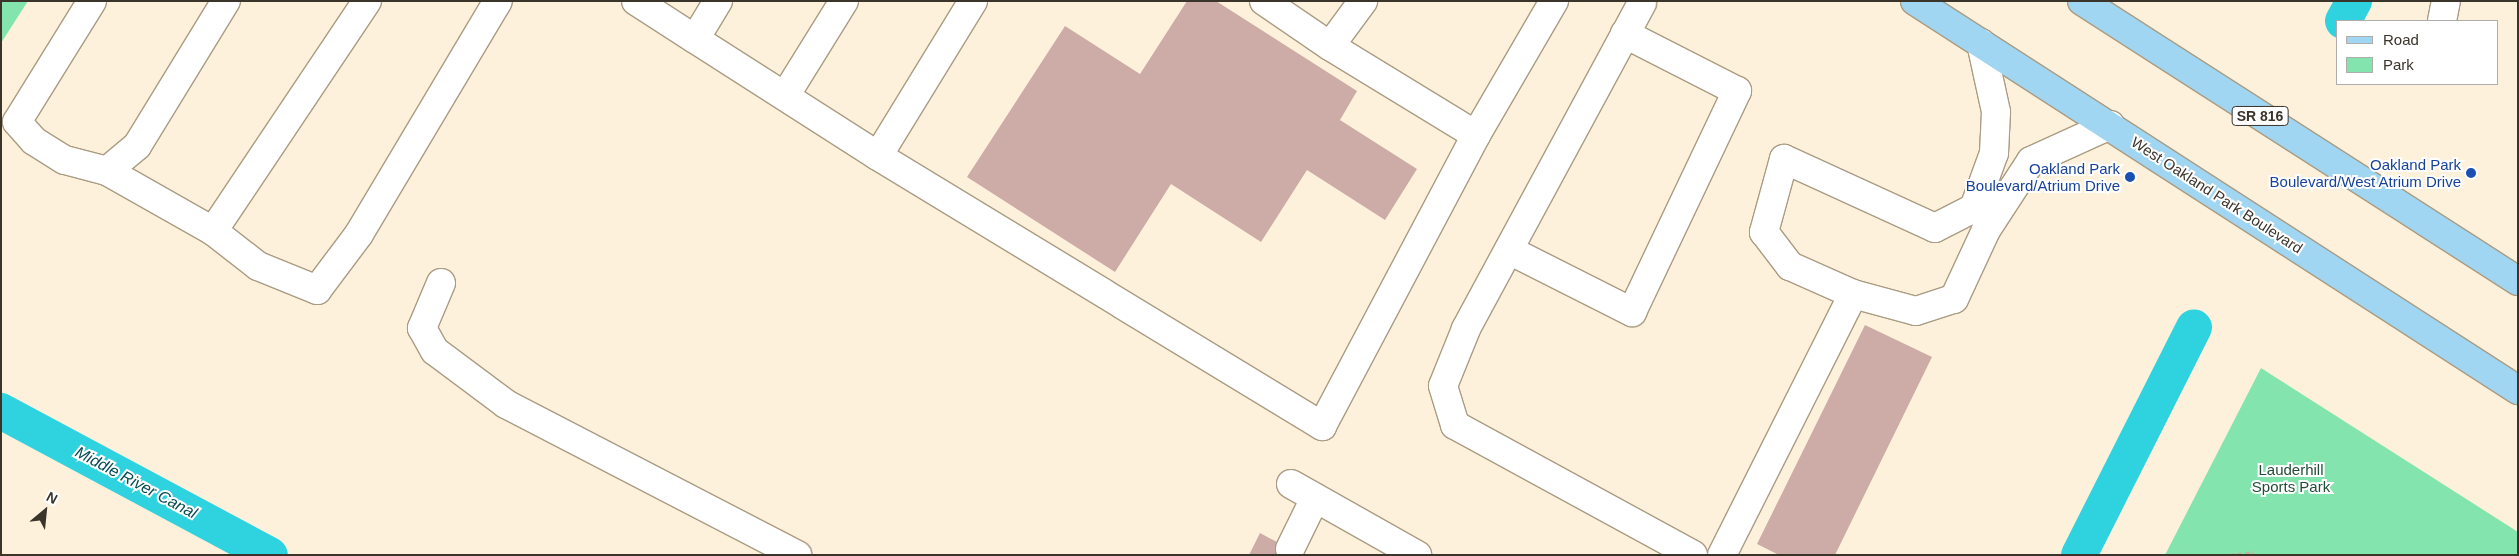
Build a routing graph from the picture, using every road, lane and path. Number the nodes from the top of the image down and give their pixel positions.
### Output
1 (92, 1) edge
2 (226, 1) edge
3 (367, 1) edge
4 (498, 1) edge
5 (636, 1) edge
6 (718, 1) edge
7 (844, 1) edge
8 (973, 1) edge
9 (1264, 1) edge
10 (1363, 1) edge
11 (1554, 1) edge
12 (1915, 1) edge
13 (2082, 1) edge
14 (2446, 1) edge
15 (1642, 3) dead end
16 (2442, 20) edge
17 (1625, 34) junction
18 (695, 39) junction
19 (1981, 43) junction
20 (1330, 46) junction
21 (784, 96) junction
22 (2110, 125) junction
23 (1476, 135) junction
24 (878, 156) junction
25 (107, 172) junction
26 (212, 231) junction
27 (1509, 250) junction
28 (2518, 281) edge
29 (441, 283) dead end
30 (1853, 294) junction
31 (2518, 390) edge
32 (1291, 484) dead end
33 (1315, 498) junction
34 (1290, 549) dead end
35 (2253, 552) dead end
36 (797, 555) edge
37 (1417, 555) edge
38 (1693, 555) edge
39 (1722, 555) edge
40 (2230, 555) edge

1 - 25 lane
2 - 25 lane
3 - 26 lane
4 - 26 lane
5 - 18 lane
6 - 18 lane
7 - 21 lane
8 - 24 lane
9 - 20 lane
10 - 20 lane
11 - 23 lane
12 - 19 main road, West Oakland Park Boulevard
13 - 28 main road, SR 816
14 - 16 lane
15 - 17 lane
17 - 27 lane
17 - 27 lane
18 - 21 lane
19 - 22 main road, West Oakland Park Boulevard
19 - 30 lane
20 - 23 lane
21 - 24 lane
22 - 30 lane
22 - 31 main road, West Oakland Park Boulevard
23 - 24 lane
25 - 26 lane
27 - 38 lane
29 - 36 lane
30 - 39 lane
32 - 33 lane
33 - 34 lane
33 - 37 lane
35 - 40 path

